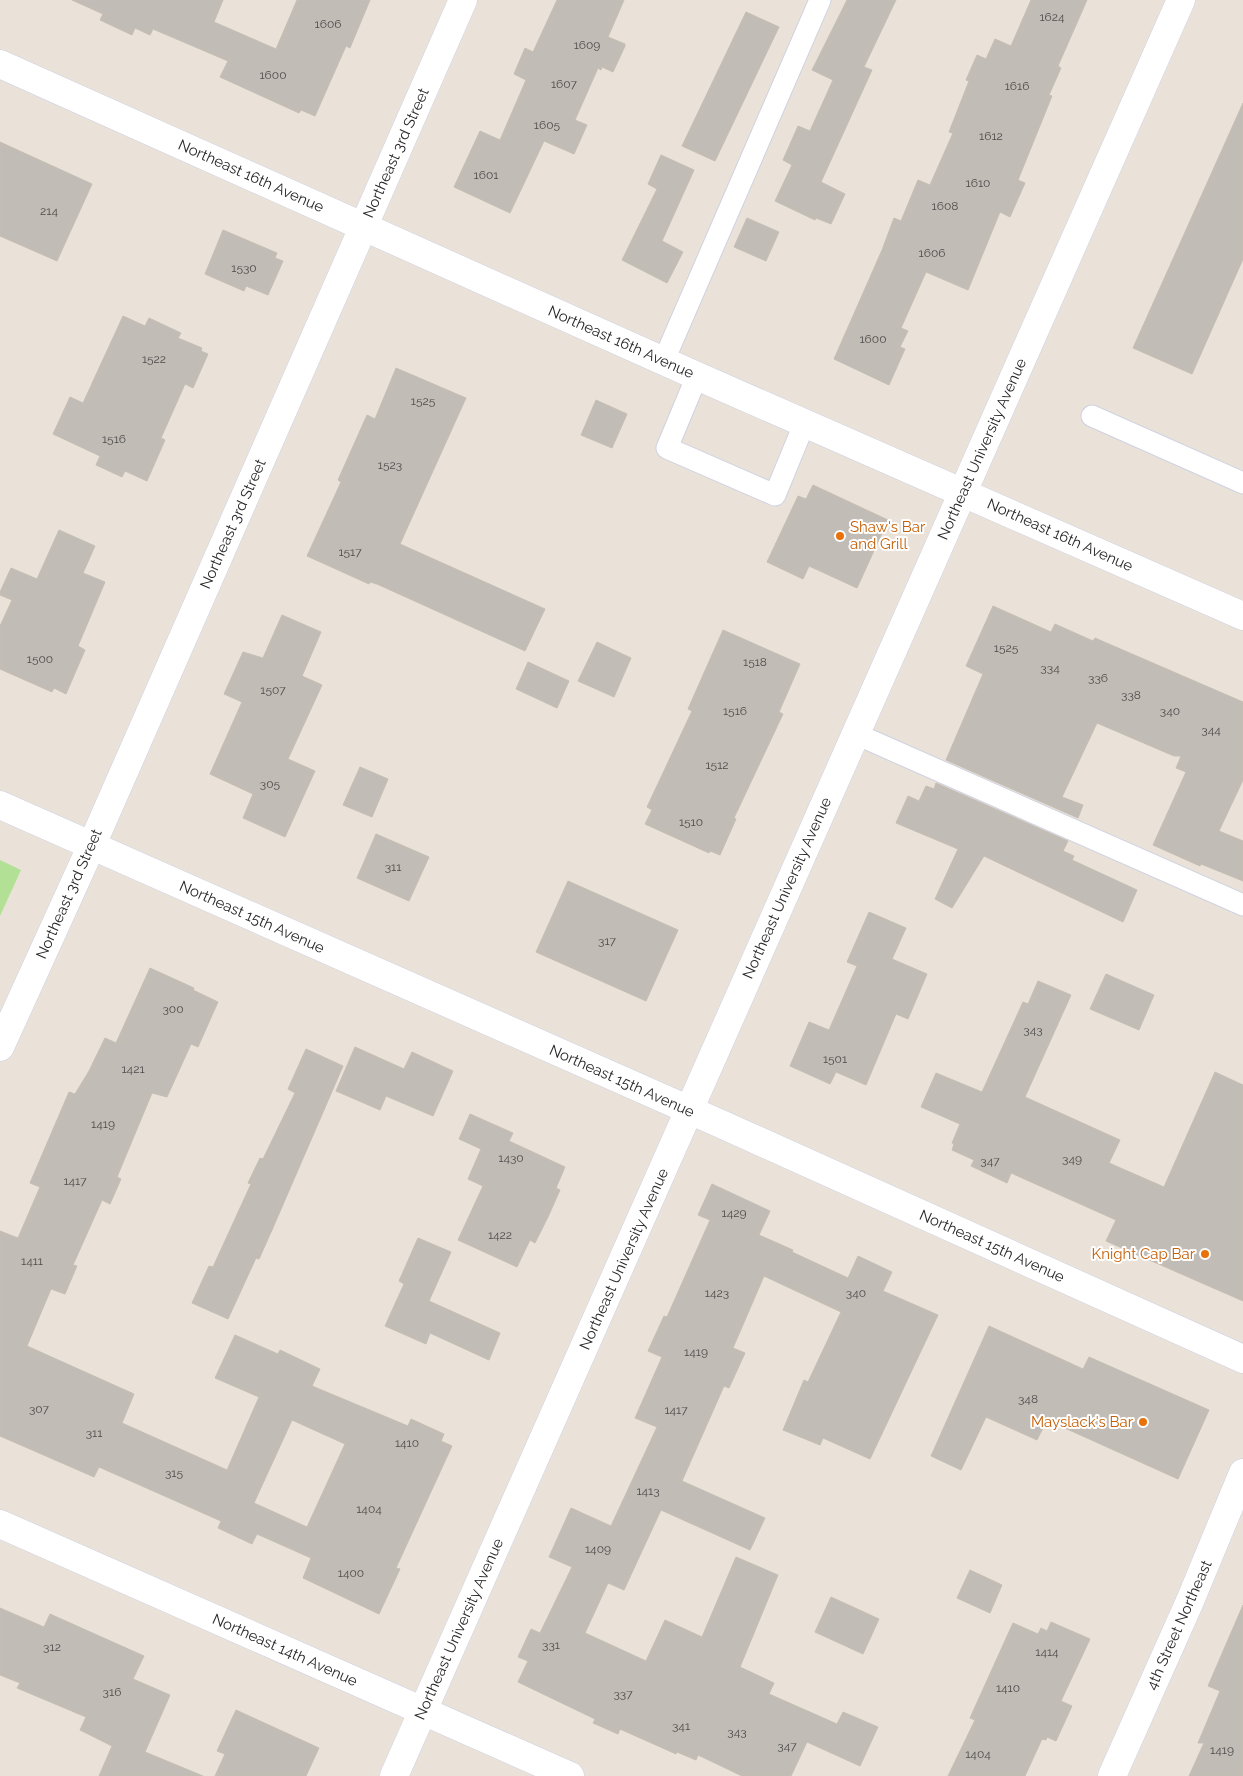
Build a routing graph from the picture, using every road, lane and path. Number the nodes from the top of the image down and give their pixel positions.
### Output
1 (464, 0) edge
2 (820, 0) edge
3 (1180, 0) edge
4 (0, 64) edge
5 (363, 226) junction
6 (664, 360) junction
7 (697, 376) junction
8 (1092, 416) dead end
9 (805, 422) junction
10 (1243, 483) edge
11 (962, 492) junction
12 (1243, 616) edge
13 (856, 734) junction
14 (0, 805) edge
15 (91, 846) junction
16 (1243, 905) edge
17 (0, 1047) edge
18 (689, 1111) junction
19 (1243, 1359) edge
20 (1243, 1473) edge
21 (0, 1524) edge
22 (423, 1710) junction
23 (394, 1776) edge
24 (570, 1776) edge
25 (1112, 1776) edge

1 - 5 street, Northeast 3rd Street
2 - 6 lane
3 - 11 street, Northeast University Avenue
4 - 5 street, Northeast 16th Avenue
5 - 6 street, Northeast 16th Avenue
5 - 15 street, Northeast 3rd Street
6 - 7 street, Northeast 16th Avenue
7 - 9 street, Northeast 16th Avenue
7 - 9 lane
8 - 10 lane
9 - 11 street, Northeast 16th Avenue
11 - 12 street, Northeast 16th Avenue
11 - 13 street, Northeast University Avenue
13 - 16 lane
13 - 18 street, Northeast University Avenue
14 - 15 street, Northeast 15th Avenue
15 - 17 street, Northeast 3rd Street
15 - 18 street, Northeast 15th Avenue
18 - 19 street, Northeast 15th Avenue
18 - 22 street, Northeast University Avenue
20 - 25 street, 4th Street Northeast
21 - 22 street, Northeast 14th Avenue
22 - 23 street, Northeast University Avenue
22 - 24 street, Northeast 14th Avenue

